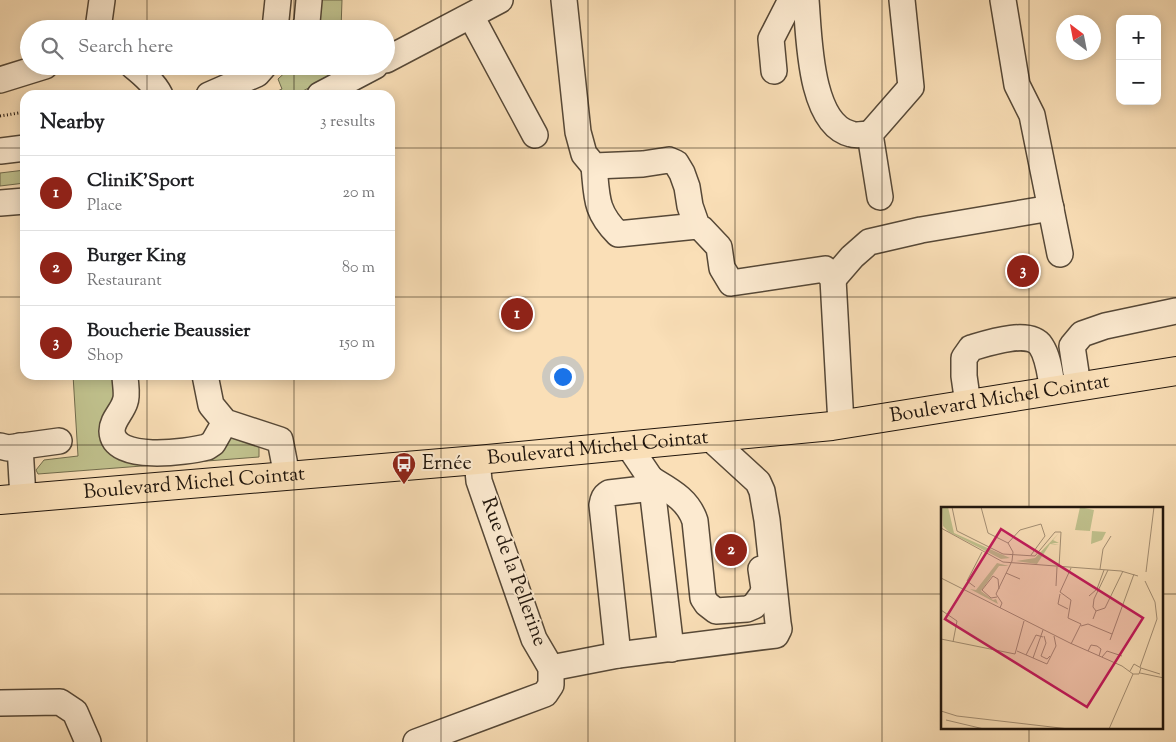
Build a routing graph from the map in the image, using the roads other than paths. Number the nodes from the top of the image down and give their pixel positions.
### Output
1 (102, 0) edge
2 (278, 0) edge
3 (309, 0) edge
4 (564, 0) edge
5 (791, 0) edge
6 (806, 0) edge
7 (902, 0) edge
8 (1003, 0) edge
9 (485, 6) edge
10 (99, 20) edge
11 (276, 20) edge
12 (307, 20) edge
13 (395, 55) edge
14 (774, 72) dead end
15 (20, 74) edge
16 (144, 75) edge
17 (255, 75) edge
18 (358, 75) edge
19 (0, 80) edge
20 (157, 90) edge
21 (220, 90) edge
22 (329, 90) edge
23 (870, 134) junction
24 (535, 135) dead end
25 (20, 149) edge
26 (0, 151) edge
27 (594, 166) junction
28 (880, 198) dead end
29 (20, 201) edge
30 (0, 203) edge
31 (1051, 208) junction
32 (697, 226) junction
33 (1060, 254) dead end
34 (833, 279) junction
35 (1176, 311) edge
36 (1172, 371) edge
37 (125, 380) edge
38 (206, 380) edge
39 (1065, 388) junction
40 (968, 404) junction
41 (225, 422) junction
42 (842, 424) junction
43 (710, 438) junction
44 (59, 442) dead end
45 (628, 445) junction
46 (10, 446) edge
47 (477, 460) junction
48 (287, 476) junction
49 (652, 484) junction
50 (12, 499) edge
51 (767, 520) junction
52 (671, 649) junction
53 (618, 656) junction
54 (551, 668) junction
55 (0, 703) edge
56 (88, 742) edge
57 (416, 742) edge

1 - 10 street
2 - 11 street
3 - 12 street
4 - 27 street
5 - 14 street
6 - 23 street
7 - 23 street
8 - 31 street
9 - 13 street
9 - 24 street
15 - 19 street
16 - 20 street
17 - 21 street
18 - 22 street
23 - 28 street
25 - 26 street
27 - 32 street
27 - 32 street
29 - 30 street
31 - 33 street
31 - 34 street
32 - 34 street
34 - 42 street
35 - 39 street
36 - 39 main road, Boulevard Michel Cointat
37 - 41 street
38 - 41 street
39 - 40 main road, Boulevard Michel Cointat
39 - 40 street
40 - 42 main road, Boulevard Michel Cointat
41 - 48 street
42 - 43 main road, Boulevard Michel Cointat
43 - 45 main road, Boulevard Michel Cointat
43 - 51 street
44 - 46 street
45 - 47 main road, Boulevard Michel Cointat
45 - 49 street
46 - 50 street
47 - 48 main road, Boulevard Michel Cointat
47 - 54 street, Rue de la Pellerine
48 - 50 main road, Boulevard Michel Cointat
49 - 51 street
49 - 52 street
49 - 53 street
51 - 52 street
52 - 53 street
53 - 54 street
54 - 57 street, Rue de la Pellerine
55 - 56 street

